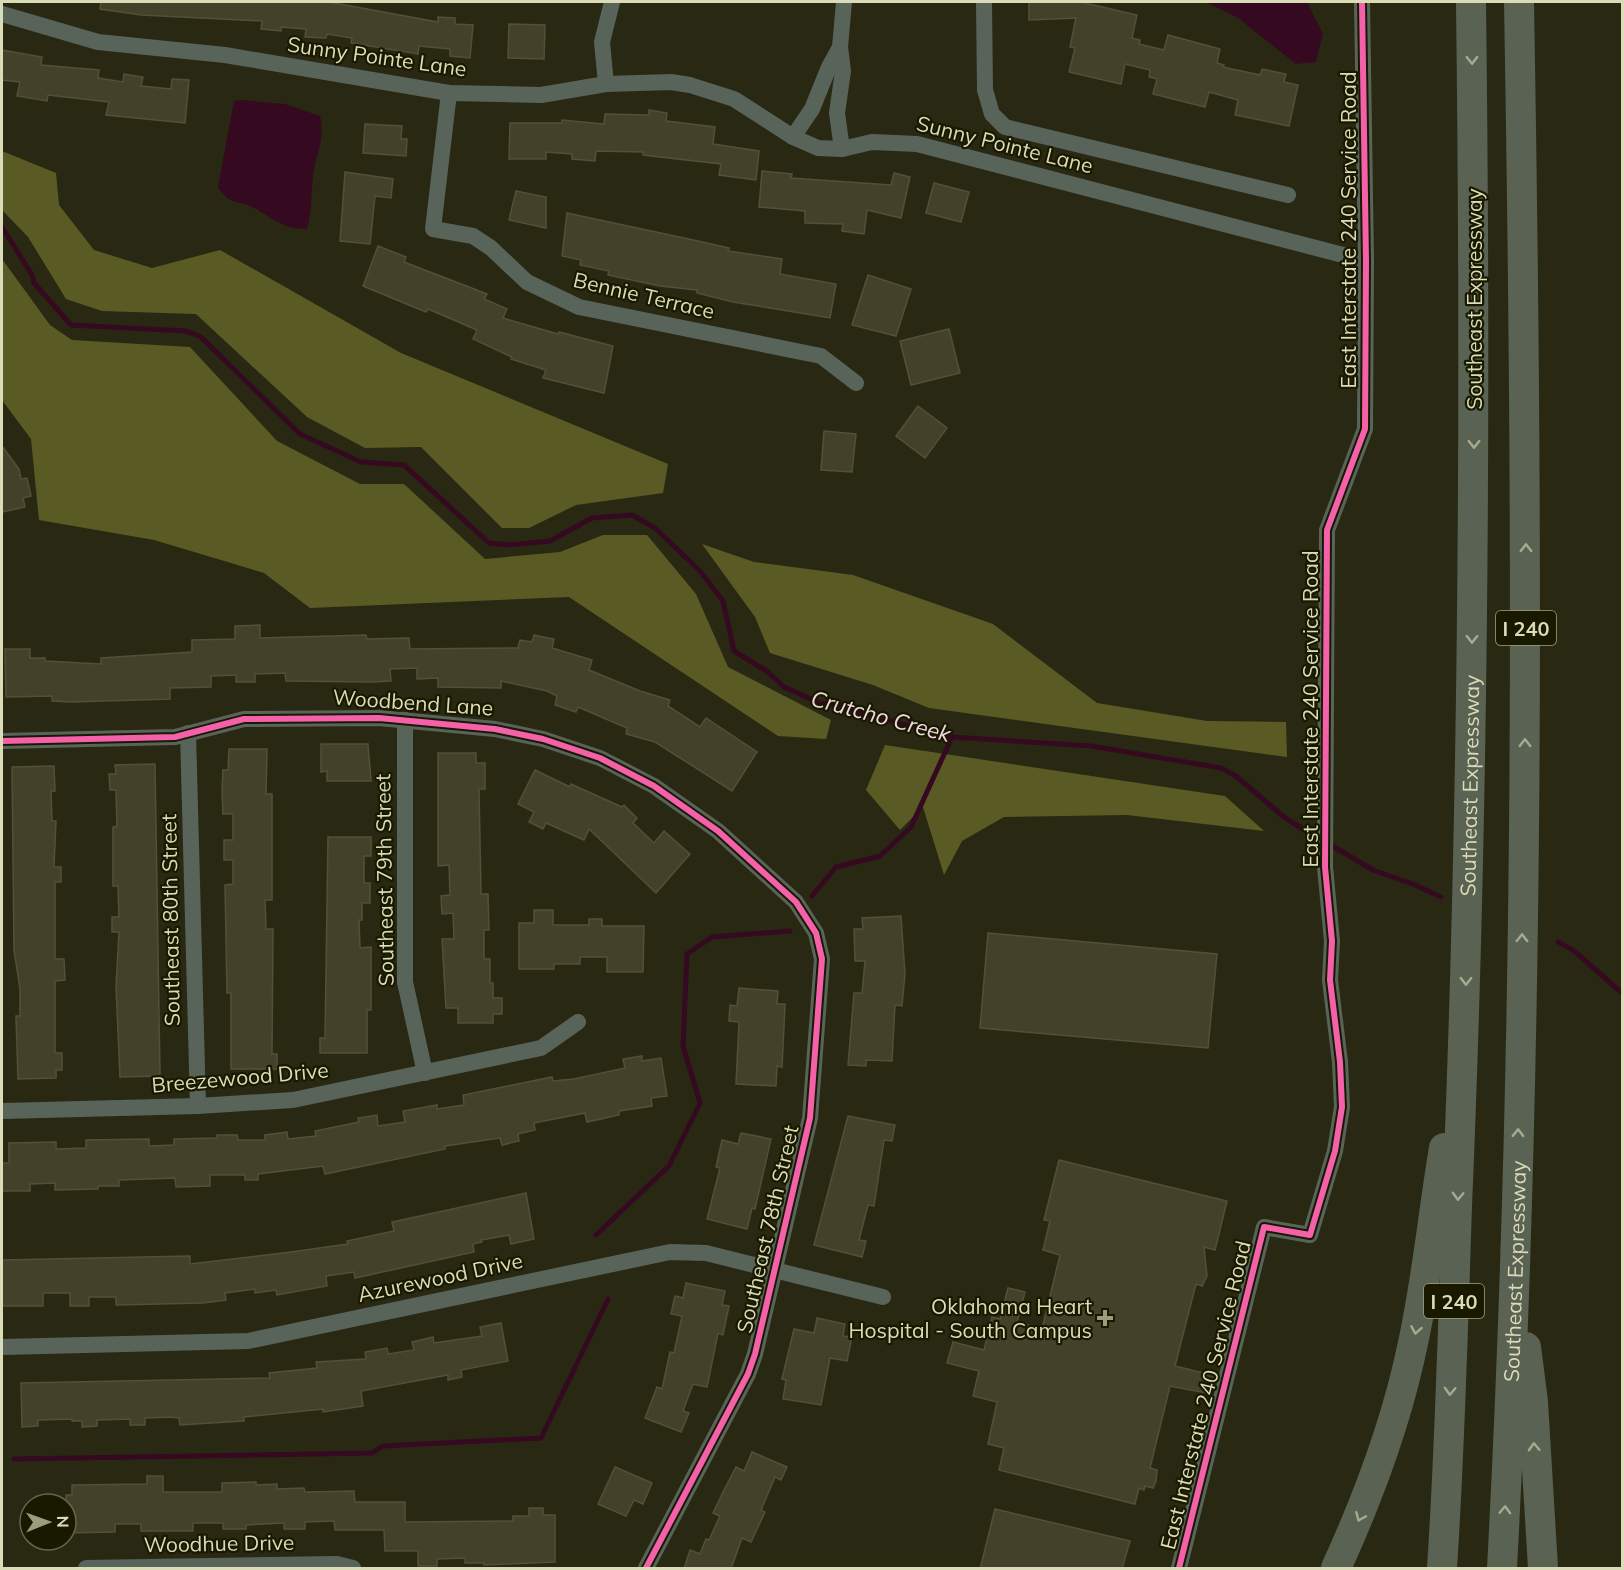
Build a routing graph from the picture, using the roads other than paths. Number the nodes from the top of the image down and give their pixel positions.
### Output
1 (612, 2) edge
2 (844, 2) edge
3 (984, 2) edge
4 (1362, 2) edge
5 (1471, 2) edge
6 (1519, 2) edge
7 (2, 14) edge
8 (840, 47) junction
9 (606, 84) junction
10 (449, 93) junction
11 (816, 99) junction
12 (838, 106) junction
13 (794, 137) junction
14 (842, 149) junction
15 (1288, 195) dead end
16 (1366, 261) junction
17 (856, 384) dead end
18 (405, 720) junction
19 (188, 733) junction
20 (2, 741) edge
21 (778, 885) joint
22 (578, 1022) dead end
23 (1464, 1033) junction
24 (425, 1073) junction
25 (198, 1106) junction
26 (2, 1111) edge
27 (1515, 1255) junction
28 (775, 1270) junction
29 (883, 1297) dead end
30 (2, 1347) edge
31 (208, 1567) edge
32 (86, 1569) edge
33 (353, 1569) edge
34 (646, 1569) edge
35 (1179, 1569) edge
36 (1336, 1569) edge
37 (1442, 1569) edge
38 (1502, 1569) edge
39 (1543, 1569) edge

1 - 9 street
2 - 8 street
3 - 15 street
4 - 16 street, East Interstate 240 Service Road
5 -> 23 highway, Southeast Expressway / I 240
27 -> 6 highway, Southeast Expressway / I 240
7 - 10 street, Sunny Pointe Lane
8 - 11 street
8 - 12 street
9 - 10 street, Sunny Pointe Lane
9 - 13 street, Sunny Pointe Lane
10 - 17 street, Bennie Terrace
11 - 12 street
11 - 13 street
12 - 14 street
13 - 14 street, Sunny Pointe Lane
14 - 16 street, Sunny Pointe Lane
16 - 35 street, East Interstate 240 Service Road
18 - 19 street, Woodbend Lane
18 - 21 street, Woodbend Lane
18 - 24 street, Southeast 79th Street
19 - 20 street, Woodbend Lane
19 - 25 street, Southeast 80th Street
21 - 28 street, Southeast 78th Street
22 - 24 street, Breezewood Drive
23 -> 36 highway
23 -> 37 highway, Southeast Expressway / I 240
24 - 25 street, Breezewood Drive
25 - 26 street, Breezewood Drive
38 -> 27 highway, Southeast Expressway / I 240
39 -> 27 highway
28 - 29 street, Azurewood Drive
28 - 30 street, Azurewood Drive
28 - 34 street, Southeast 78th Street
31 - 32 street, Woodhue Drive
31 - 33 street, Woodhue Drive

